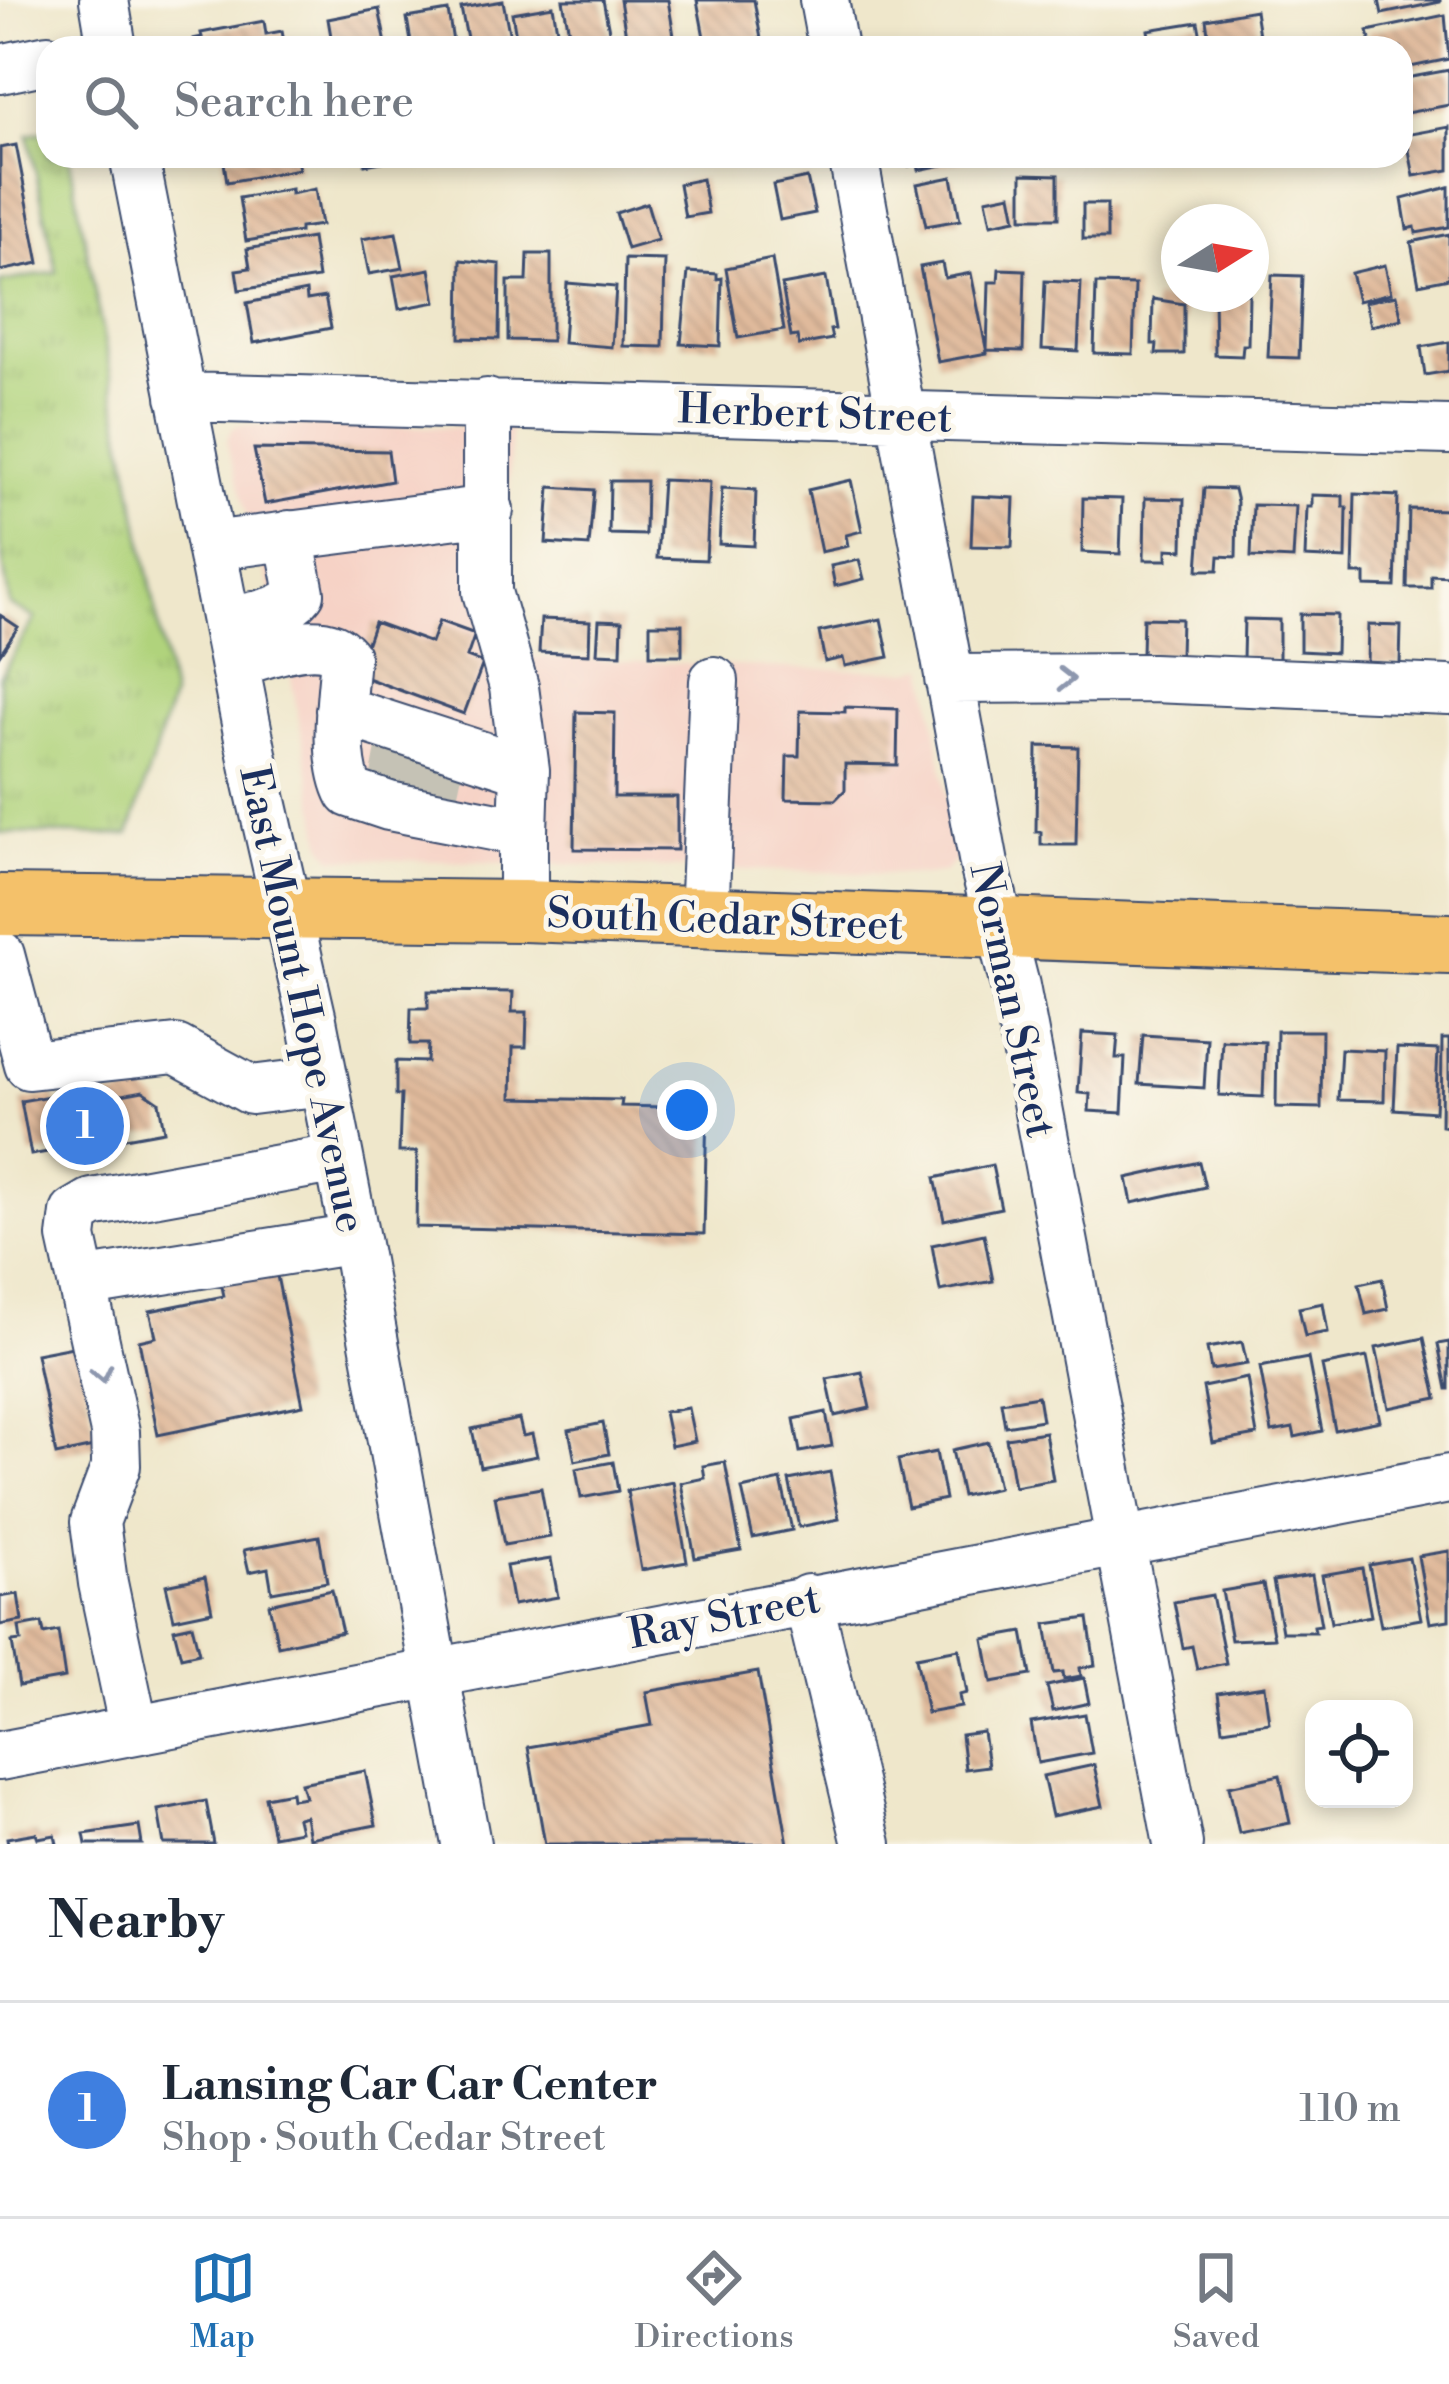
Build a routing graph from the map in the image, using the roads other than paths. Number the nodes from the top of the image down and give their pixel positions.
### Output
1 (824, 0) edge
2 (831, 36) edge
3 (36, 61) edge
4 (0, 69) edge
5 (136, 168) edge
6 (855, 168) edge
7 (181, 397) junction
8 (487, 403) junction
9 (901, 415) junction
10 (1449, 430) edge
11 (489, 510) junction
12 (289, 536) junction
13 (211, 545) junction
14 (231, 642) junction
15 (950, 679) junction
16 (714, 680) dead end
17 (1449, 690) edge
18 (340, 710) junction
19 (525, 770) junction
20 (417, 773) junction
21 (523, 832) junction
22 (0, 905) edge
23 (286, 909) junction
24 (523, 911) junction
25 (704, 918) junction
26 (999, 926) junction
27 (1449, 944) edge
28 (0, 955) edge
29 (324, 1081) junction
30 (339, 1158) junction
31 (356, 1239) junction
32 (82, 1283) junction
33 (1449, 1479) edge
34 (1120, 1540) junction
35 (808, 1599) junction
36 (433, 1670) junction
37 (134, 1730) junction
38 (0, 1756) edge
39 (1174, 1843) edge
40 (466, 1844) edge
41 (867, 1844) edge

1 - 2 street
3 - 4 street
5 - 7 street, East Mount Hope Avenue
6 - 9 street, Norman Street
7 - 8 street, Herbert Street
7 - 13 street, East Mount Hope Avenue
8 - 9 street, Herbert Street
8 - 11 street
9 - 10 street, Herbert Street
9 - 15 street, Norman Street
11 - 12 street
11 - 19 street
12 - 13 street
12 - 14 street
13 - 14 street, East Mount Hope Avenue
14 - 18 street
14 - 23 street, East Mount Hope Avenue
15 -> 17 street
15 - 26 street, Norman Street
16 - 25 street
18 - 20 street
18 - 20 street
19 - 20 street
19 - 21 street
20 - 21 street
21 - 24 street
22 - 23 main road, South Cedar Street
23 - 24 main road, South Cedar Street
23 - 29 street, East Mount Hope Avenue
24 - 25 main road, South Cedar Street
25 - 26 main road, South Cedar Street
26 - 27 main road, South Cedar Street
26 - 34 street, Norman Street
28 - 29 street
29 - 30 street, East Mount Hope Avenue
30 - 31 street, East Mount Hope Avenue
30 - 32 street
31 - 32 street
31 - 36 street, East Mount Hope Avenue
32 -> 37 street
33 - 34 street, Ray Street
34 - 35 street, Ray Street
34 - 39 street, Norman Street
35 - 36 street, Ray Street
35 - 41 street
36 - 37 street, Ray Street
36 - 40 street, East Mount Hope Avenue
37 - 38 street, Ray Street

